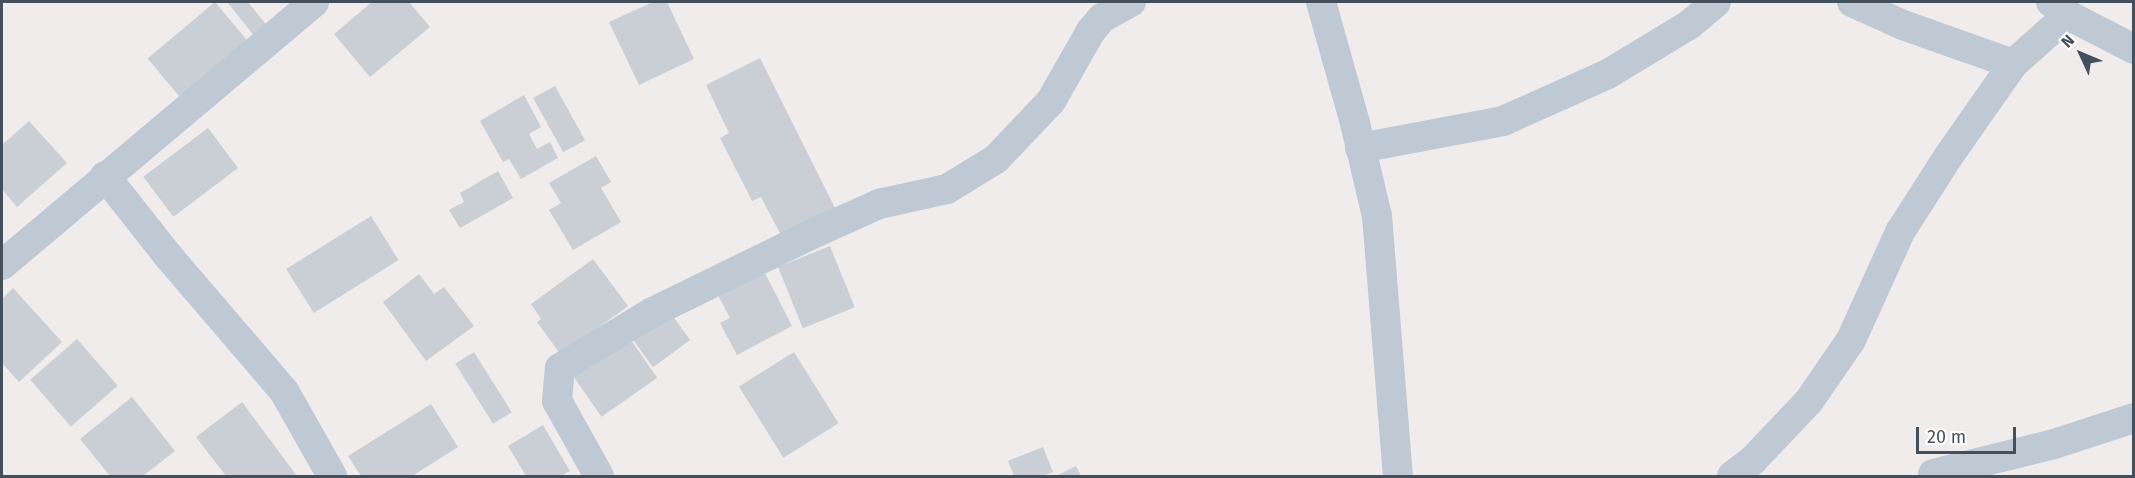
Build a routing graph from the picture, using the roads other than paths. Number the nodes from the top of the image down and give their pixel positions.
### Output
1 (314, 2) edge
2 (1131, 2) edge
3 (1321, 2) edge
4 (1716, 2) edge
5 (1852, 2) edge
6 (2060, 8) edge
7 (2133, 49) edge
8 (2013, 64) junction
9 (1360, 148) junction
10 (105, 176) junction
11 (2, 265) edge
12 (2133, 418) edge
13 (1933, 474) dead end
14 (332, 477) edge
15 (599, 477) edge
16 (1398, 477) edge
17 (1732, 477) edge

1 - 10 street
2 - 15 street
3 - 9 street
4 - 9 street
5 - 8 street
6 - 7 street
6 - 8 street
8 - 17 street
9 - 16 street
10 - 11 street
10 - 14 street
12 - 13 street

